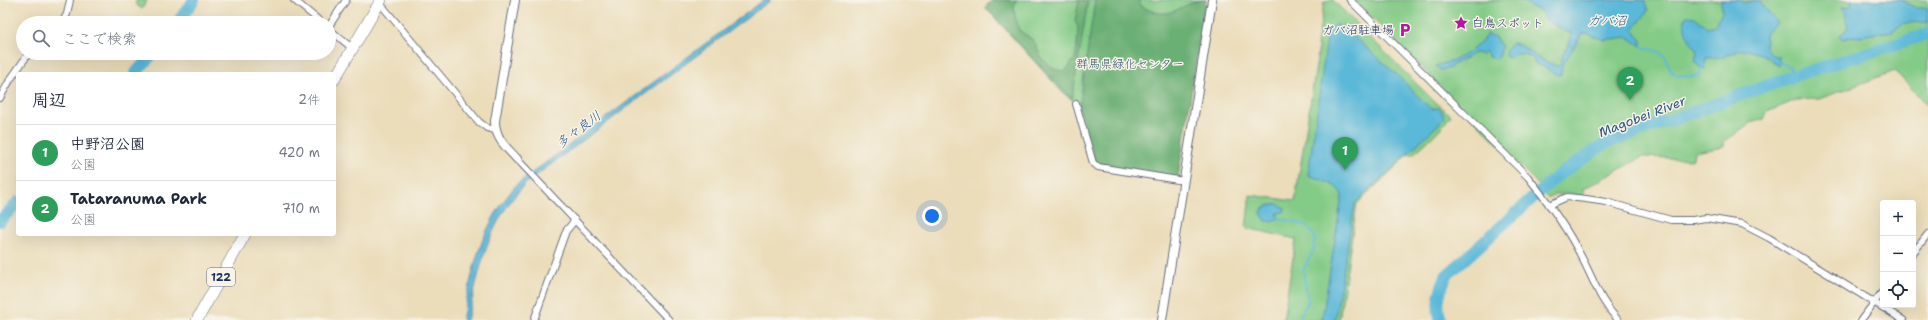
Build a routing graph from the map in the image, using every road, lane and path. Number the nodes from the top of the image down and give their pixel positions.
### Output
1 (70, 0) edge
2 (294, 0) edge
3 (346, 0) edge
4 (515, 0) edge
5 (1212, 0) edge
6 (1350, 0) edge
7 (380, 1) edge
8 (66, 16) edge
9 (313, 16) edge
10 (336, 16) edge
11 (336, 34) edge
12 (352, 48) junction
13 (24, 60) edge
14 (336, 76) edge
15 (0, 98) edge
16 (1076, 104) dead end
17 (495, 130) junction
18 (517, 159) joint
19 (1184, 181) junction
20 (1547, 203) junction
21 (575, 220) junction
22 (1928, 234) edge
23 (244, 236) edge
24 (1916, 249) edge
25 (1880, 295) edge
26 (1874, 303) junction
27 (197, 320) edge
28 (534, 320) edge
29 (669, 320) edge
30 (1162, 320) edge
31 (1618, 320) edge
32 (1861, 320) edge
33 (1903, 320) edge

1 - 8 street
2 - 9 street
3 - 10 street
4 - 17 street
5 - 19 street
6 - 20 street
7 - 12 highway
7 - 17 street
11 - 12 street
12 - 14 highway
13 - 15 street
16 - 19 street
17 - 18 street
18 - 21 street
19 - 30 street
20 - 26 street
20 - 31 street
21 - 28 street
21 - 29 street
22 - 24 street
23 - 27 highway, 122
25 - 26 street
26 - 32 street
26 - 33 street

